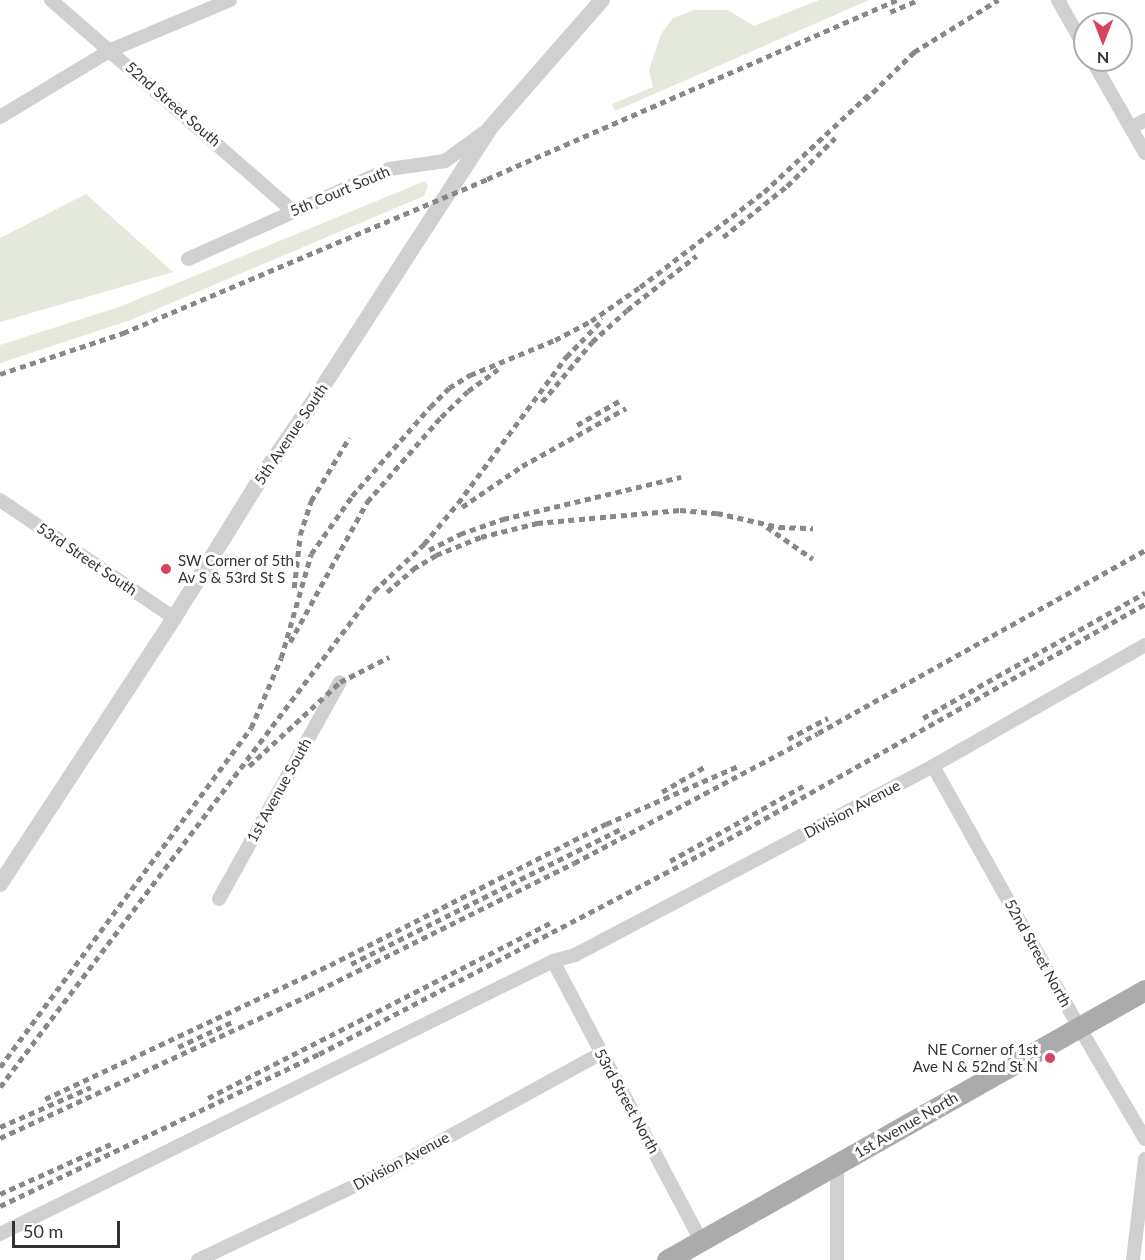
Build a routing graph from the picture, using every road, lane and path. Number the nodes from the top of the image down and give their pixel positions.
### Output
1 (51, 0) edge
2 (230, 0) edge
3 (602, 0) edge
4 (1058, 0) edge
5 (1073, 27) edge
6 (111, 50) junction
7 (1099, 72) edge
8 (0, 117) edge
9 (1145, 120) edge
10 (490, 128) junction
11 (1131, 128) junction
12 (1145, 153) edge
13 (293, 211) junction
14 (188, 259) dead end
15 (1, 503) edge
16 (174, 618) junction
17 (1145, 645) edge
18 (340, 682) dead end
19 (933, 766) junction
20 (0, 884) edge
21 (219, 899) dead end
22 (553, 961) junction
23 (1145, 990) edge
24 (1079, 1028) junction
25 (600, 1053) junction
26 (1145, 1139) edge
27 (1145, 1159) edge
28 (837, 1165) junction
29 (0, 1234) edge
30 (701, 1241) junction
31 (198, 1260) edge
32 (667, 1260) edge
33 (837, 1260) edge
34 (1133, 1260) edge

1 - 6 street, 52nd Street South
2 - 6 street
3 - 10 street, 5th Avenue South
4 - 5 street
6 - 8 street
6 - 13 street, 52nd Street South
7 - 11 street
9 - 11 street
10 - 13 street, 5th Court South
10 - 16 street, 5th Avenue South
11 - 12 street
13 - 14 street, 5th Court South
15 - 16 street, 53rd Street South
16 - 20 street, 5th Avenue South
17 - 19 street, Division Avenue
18 - 21 street, 1st Avenue South
19 - 22 street, Division Avenue
19 - 24 street, 52nd Street North
22 - 25 street, 53rd Street North
22 - 29 street, Division Avenue
23 - 24 main road, 1st Avenue North
24 - 26 street, 52nd Street North
24 - 28 main road, 1st Avenue North
25 - 30 street, 53rd Street North
25 - 31 street, Division Avenue
27 - 34 street
28 - 30 main road, 1st Avenue North
28 - 33 street
30 - 32 main road, 1st Avenue North

